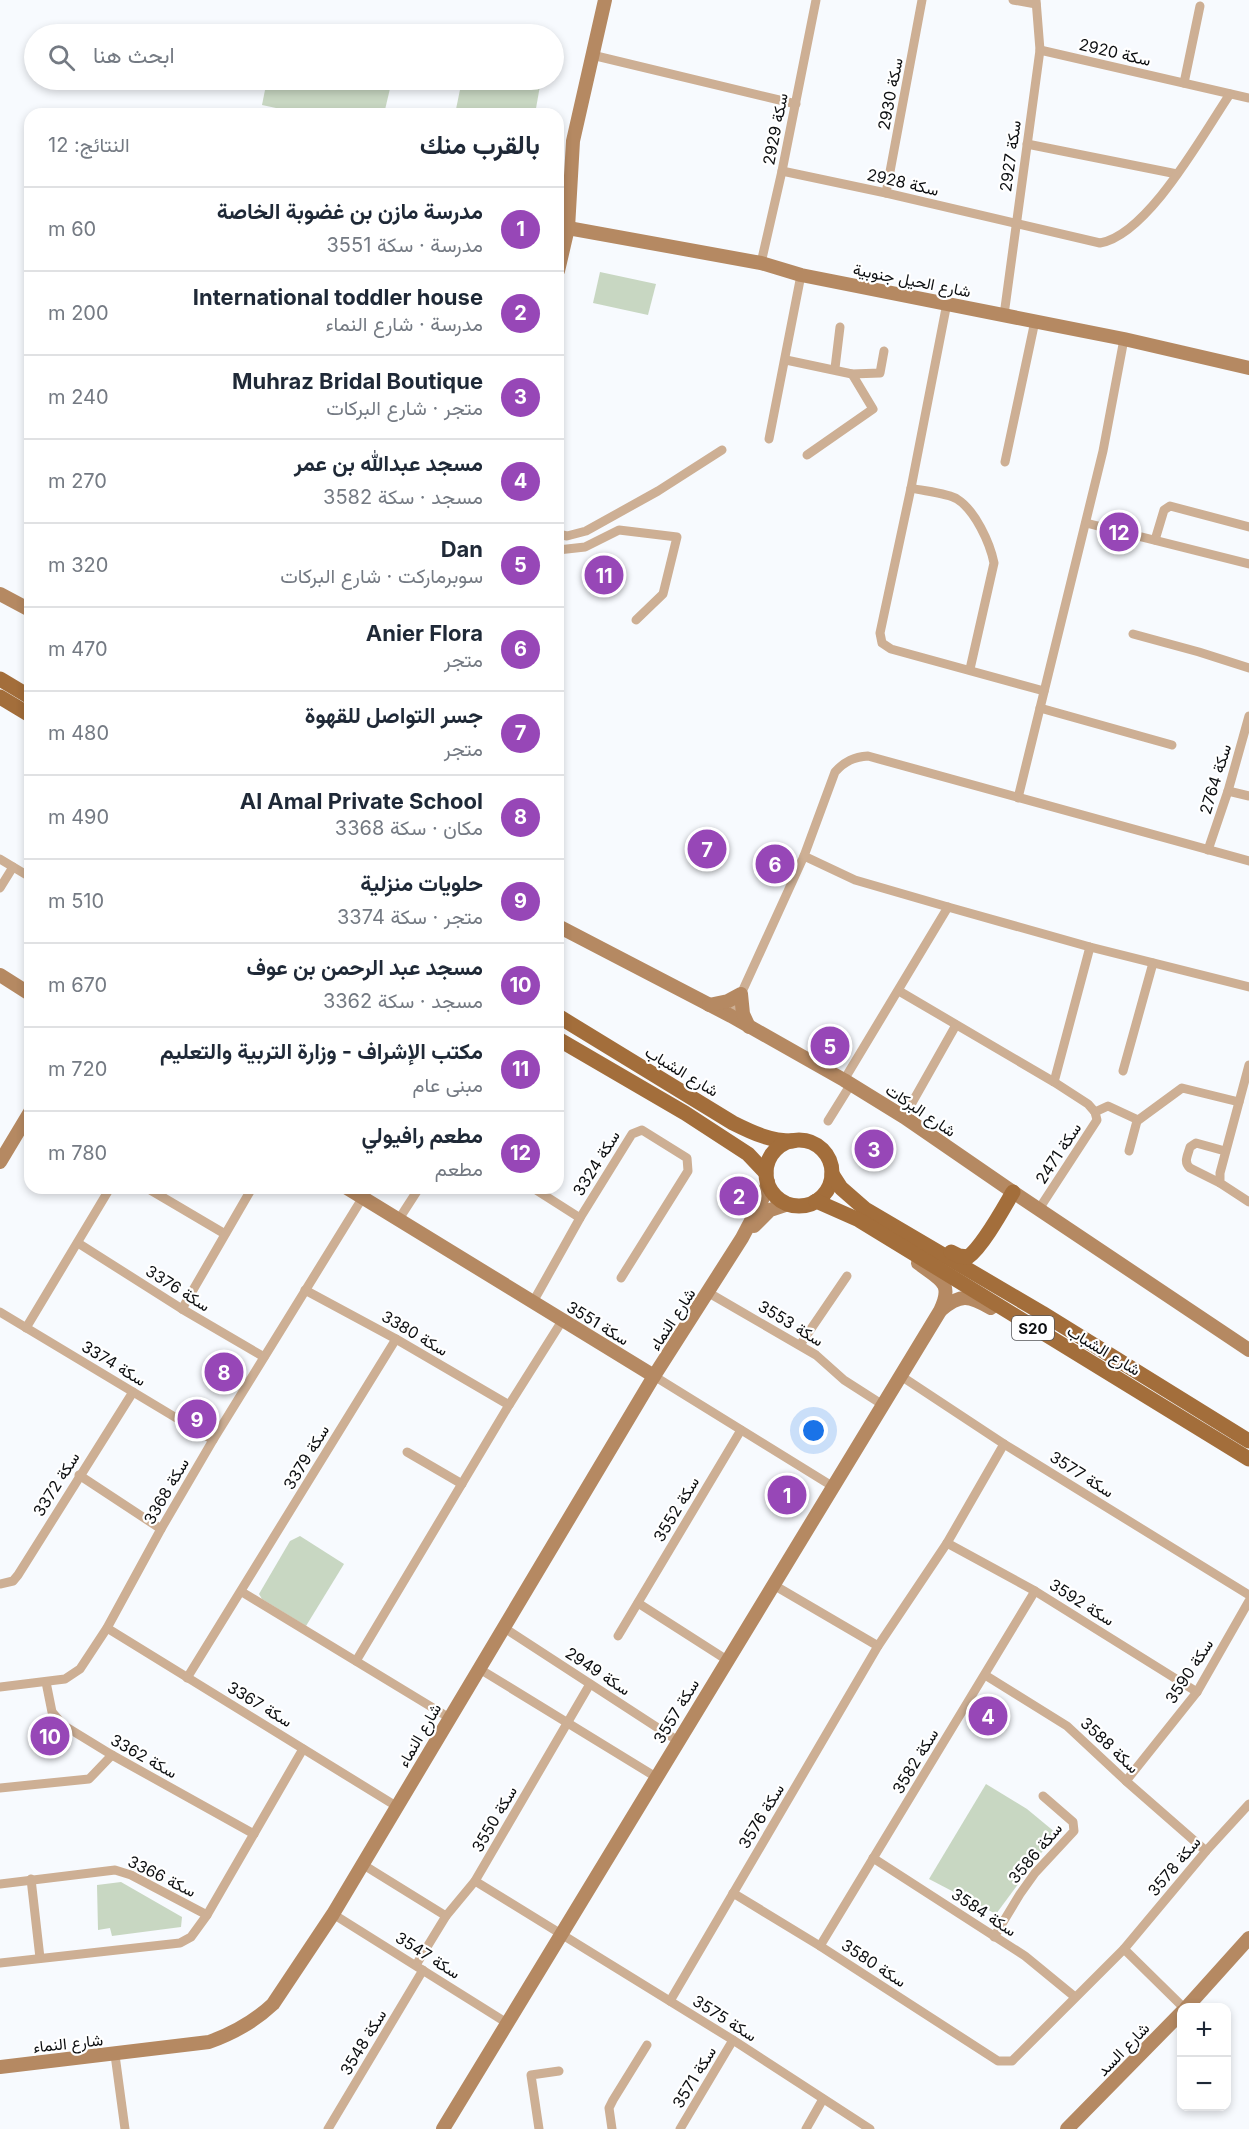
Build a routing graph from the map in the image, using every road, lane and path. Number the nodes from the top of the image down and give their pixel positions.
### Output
1 (605, 0) edge
2 (816, 0) edge
3 (922, 0) edge
4 (1013, 0) edge
5 (1036, 2) edge
6 (1200, 6) dead end
7 (1040, 50) junction
8 (592, 55) junction
9 (1184, 83) junction
10 (1230, 94) junction
11 (1249, 99) edge
12 (796, 104) junction
13 (1027, 144) junction
14 (782, 171) junction
15 (1177, 174) junction
16 (886, 193) junction
17 (1016, 223) junction
18 (568, 228) junction
19 (564, 245) edge
20 (761, 263) junction
21 (801, 275) junction
22 (947, 303) junction
23 (1004, 315) junction
24 (1035, 321) junction
25 (840, 327) dead end
26 (1124, 339) junction
27 (884, 351) dead end
28 (786, 360) junction
29 (1249, 368) edge
30 (836, 369) junction
31 (852, 374) junction
32 (769, 439) dead end
33 (722, 450) dead end
34 (807, 455) dead end
35 (1005, 462) dead end
36 (911, 488) junction
37 (1086, 522) junction
38 (1249, 527) edge
39 (564, 534) edge
40 (1155, 540) junction
41 (564, 549) edge
42 (1249, 564) edge
43 (0, 594) edge
44 (24, 607) edge
45 (636, 620) dead end
46 (1133, 634) dead end
47 (1249, 668) edge
48 (970, 669) junction
49 (0, 679) edge
50 (1044, 691) junction
51 (24, 693) edge
52 (0, 697) edge
53 (1040, 708) junction
54 (24, 711) edge
55 (1249, 716) edge
56 (1172, 746) dead end
57 (1228, 791) junction
58 (1249, 796) edge
59 (1018, 798) junction
60 (1209, 850) junction
61 (804, 856) junction
62 (0, 859) edge
63 (1249, 861) edge
64 (13, 867) junction
65 (24, 873) edge
66 (0, 888) edge
67 (948, 907) junction
68 (564, 929) edge
69 (1090, 947) junction
70 (1153, 963) junction
71 (0, 975) edge
72 (1249, 987) edge
73 (24, 990) edge
74 (899, 991) junction
75 (741, 994) junction
76 (709, 1005) junction
77 (730, 1016) junction
78 (564, 1021) edge
79 (956, 1025) junction
80 (749, 1027) junction
81 (564, 1042) edge
82 (1248, 1070) edge
83 (1123, 1071) dead end
84 (848, 1082) junction
85 (1054, 1082) junction
86 (1239, 1102) junction
87 (1095, 1112) junction
88 (904, 1117) junction
89 (828, 1120) dead end
90 (1137, 1121) junction
91 (24, 1122) edge
92 (793, 1141) junction
93 (1129, 1151) dead end
94 (1225, 1151) junction
95 (0, 1162) edge
96 (832, 1174) junction
97 (767, 1178) junction
98 (1220, 1183) junction
99 (1013, 1192) junction
100 (107, 1194) edge
101 (157, 1194) edge
102 (248, 1194) edge
103 (358, 1194) edge
104 (415, 1194) edge
105 (542, 1194) edge
106 (363, 1197) junction
107 (816, 1201) junction
108 (1249, 1202) edge
109 (788, 1204) junction
110 (1039, 1209) junction
111 (580, 1218) junction
112 (399, 1219) junction
113 (894, 1225) junction
114 (878, 1233) junction
115 (225, 1234) junction
116 (986, 1234) junction
117 (742, 1238) junction
118 (78, 1243) junction
119 (847, 1276) dead end
120 (621, 1278) dead end
121 (305, 1290) junction
122 (709, 1293) junction
123 (533, 1302) junction
124 (182, 1309) junction
125 (940, 1311) junction
126 (0, 1312) edge
127 (1042, 1314) junction
128 (562, 1321) junction
129 (26, 1328) junction
130 (1049, 1338) junction
131 (396, 1339) junction
132 (801, 1345) junction
133 (1249, 1350) edge
134 (264, 1357) junction
135 (654, 1376) junction
136 (902, 1376) junction
137 (133, 1392) junction
138 (883, 1404) junction
139 (509, 1405) junction
140 (741, 1430) junction
141 (213, 1440) junction
142 (1249, 1441) edge
143 (1004, 1444) junction
144 (408, 1452) dead end
145 (1249, 1459) edge
146 (79, 1475) junction
147 (462, 1485) junction
148 (832, 1486) junction
149 (161, 1529) junction
150 (947, 1543) junction
151 (0, 1584) edge
152 (772, 1584) junction
153 (1035, 1591) junction
154 (242, 1592) junction
155 (1249, 1595) edge
156 (1249, 1601) edge
157 (638, 1603) junction
158 (503, 1627) junction
159 (107, 1628) junction
160 (618, 1636) dead end
161 (878, 1646) junction
162 (727, 1660) junction
163 (356, 1661) junction
164 (478, 1668) junction
165 (985, 1675) junction
166 (188, 1678) junction
167 (46, 1682) junction
168 (590, 1684) junction
169 (0, 1687) edge
170 (1197, 1692) junction
171 (448, 1717) junction
172 (568, 1723) junction
173 (678, 1741) junction
174 (303, 1749) junction
175 (112, 1755) junction
176 (656, 1777) junction
177 (1126, 1781) junction
178 (0, 1788) edge
179 (1043, 1796) dead end
180 (1249, 1804) edge
181 (396, 1806) junction
182 (254, 1834) junction
183 (1206, 1851) junction
184 (873, 1858) junction
185 (362, 1864) junction
186 (31, 1879) junction
187 (475, 1881) junction
188 (0, 1884) edge
189 (733, 1893) junction
190 (333, 1914) junction
191 (207, 1915) junction
192 (446, 1916) junction
193 (562, 1934) junction
194 (994, 1937) junction
195 (1249, 1938) edge
196 (820, 1946) junction
197 (1124, 1949) junction
198 (40, 1958) junction
199 (0, 1963) edge
200 (419, 1968) junction
201 (1075, 1997) junction
202 (670, 2001) junction
203 (1181, 2003) edge
204 (1189, 2003) edge
205 (1177, 2017) edge
206 (507, 2023) junction
207 (733, 2040) junction
208 (647, 2045) dead end
209 (115, 2055) junction
210 (998, 2061) joint
211 (0, 2067) edge
212 (559, 2071) dead end
213 (823, 2099) junction
214 (125, 2129) edge
215 (328, 2129) edge
216 (443, 2129) edge
217 (539, 2129) edge
218 (612, 2129) edge
219 (680, 2129) edge
220 (806, 2129) edge
221 (870, 2129) edge
222 (1069, 2129) edge

1 - 8 street
2 - 12 street, سكة 2929
3 - 16 street, سكة 2930
4 - 5 street
5 - 7 street, سكة 2927
6 - 9 street
7 - 9 street, سكة 2920
7 - 13 street, سكة 2927
8 - 12 street
8 - 18 street
9 - 10 street, سكة 2920
10 - 11 street, سكة 2920
10 - 15 street, سكة 2928
12 - 14 street, سكة 2929
13 - 15 street
13 - 17 street, سكة 2927
14 - 16 street, سكة 2928
14 - 20 street, سكة 2929
15 - 17 street, سكة 2928
16 - 17 street, سكة 2928
17 - 23 street, سكة 2927
18 - 19 street
18 - 20 street, شارع الحيل جنوبية
20 - 21 street, شارع الحيل جنوبية
21 - 22 street, شارع الحيل جنوبية
21 - 28 street
22 - 23 street, شارع الحيل جنوبية
22 - 36 street
23 - 24 street, شارع الحيل جنوبية
24 - 26 street, شارع الحيل جنوبية
24 - 35 street
25 - 30 street
26 - 29 street, شارع الحيل جنوبية
26 - 37 street
27 - 31 street
28 - 30 street
28 - 32 street
30 - 31 street
31 - 34 street
33 - 39 street
36 - 48 street
36 - 48 street
37 - 40 street
37 - 50 street
38 - 40 street
40 - 42 street
41 - 45 street
43 - 44 street
46 - 47 street
48 - 50 street
49 - 51 main road
50 - 53 street
52 - 54 main road
53 - 56 street
53 - 59 street
55 - 57 street, سكة 2764
57 - 58 street
57 - 60 street, سكة 2764
59 - 60 street
59 - 61 street
60 - 63 street
61 - 67 street
61 - 75 street
62 - 64 street
64 - 65 street
64 - 66 street
67 - 69 street
67 - 74 street
68 - 76 street, شارع البركات
69 - 70 street
69 - 85 street
70 - 72 street
70 - 83 street
71 - 73 street
74 - 79 street
74 - 84 street
75 - 76 street
75 - 77 street
75 - 80 street
76 - 77 street, شارع البركات
77 - 80 street, شارع البركات
78 - 92 main road, شارع الشباب / S20
79 - 85 street
79 - 88 street
80 - 84 street, شارع البركات
81 - 97 main road
82 - 86 street
84 - 88 street, شارع البركات
84 - 89 street
85 - 87 street
86 - 90 street
86 - 94 street
87 - 90 street
87 - 110 street, سكة 2471
88 - 99 street, شارع البركات
90 - 93 street
91 - 95 street
92 - 96 main road, S20
92 - 97 main road
94 - 98 street
94 - 98 street
96 - 107 main road
96 - 113 main road, شارع الشباب / S20
97 - 109 main road
97 - 117 street, شارع النماء
98 - 108 street
99 - 110 street, شارع البركات
99 - 116 main road
100 - 118 street
101 - 115 street
102 - 115 street
103 - 106 street, سكة 3551
104 - 112 street
105 - 111 street, سكة 3324
106 - 112 street, سكة 3551
106 - 121 street, سكة 3368
107 - 109 main road, S20
107 - 114 main road, شارع الشباب / S20
109 - 117 street, شارع النماء
110 - 133 street, شارع البركات
111 - 120 street, سكة 3324
111 - 123 street, سكة 3324
112 - 123 street, سكة 3551
113 - 116 main road
113 - 127 main road, شارع الشباب / S20
114 - 125 street
114 - 130 main road, شارع الشباب / S20
115 - 124 street
116 - 127 main road
117 - 122 street, شارع النماء
118 - 124 street, سكة 3376
118 - 129 street
119 - 132 street
121 - 131 street, سكة 3380
121 - 134 street, سكة 3368
122 - 132 street, سكة 3553
122 - 135 street, شارع النماء
123 - 128 street, سكة 3551
124 - 134 street, سكة 3376
125 - 130 street
125 - 136 street, سكة 3557
126 - 129 street, سكة 3374
127 - 142 main road, شارع الشباب / S20
128 - 135 street, سكة 3551
128 - 139 street
129 - 137 street, سكة 3374
130 - 145 main road, شارع الشباب / S20
131 - 139 street, سكة 3380
131 - 154 street, سكة 3379
132 - 138 street, سكة 3553
134 - 141 street, سكة 3368
135 - 140 street, سكة 3551
135 - 158 street, شارع النماء
136 - 138 street, سكة 3557
136 - 143 street, سكة 3577
137 - 141 street, سكة 3374
137 - 146 street, سكة 3372
138 - 148 street, سكة 3557
139 - 147 street
140 - 148 street, سكة 3551
140 - 157 street, سكة 3552
141 - 149 street, سكة 3368
143 - 150 street, سكة 3576
143 - 155 street, سكة 3577
144 - 147 street
146 - 149 street
146 - 151 street, سكة 3372
147 - 163 street
148 - 152 street, سكة 3557
149 - 159 street, سكة 3368
150 - 153 street, سكة 3592
150 - 161 street, سكة 3576
152 - 161 street
152 - 162 street, سكة 3557
153 - 165 street, سكة 3582
153 - 170 street, سكة 3592
154 - 163 street
154 - 166 street, سكة 3379
156 - 170 street, سكة 3590
157 - 160 street, سكة 3552
157 - 162 street
158 - 164 street, شارع النماء
158 - 168 street, سكة 2949
159 - 166 street, سكة 3367
159 - 167 street, سكة 3368
161 - 189 street, سكة 3576
162 - 173 street, سكة 3557
163 - 171 street
164 - 171 street, شارع النماء
164 - 172 street
165 - 177 street, سكة 3588
165 - 184 street, سكة 3582
166 - 174 street, سكة 3367
167 - 169 street, سكة 3368
167 - 175 street, سكة 3362
168 - 172 street, سكة 3550
168 - 173 street, سكة 2949
170 - 177 street, سكة 3590
171 - 181 street, شارع النماء
172 - 176 street
172 - 187 street, سكة 3550
173 - 176 street, سكة 3557
174 - 181 street, سكة 3367
174 - 182 street
175 - 178 street
175 - 182 street, سكة 3362
176 - 193 street, سكة 3557
177 - 183 street, سكة 3588
179 - 194 street, سكة 3586
180 - 183 street, سكة 3578
181 - 185 street, شارع النماء
182 - 191 street
183 - 197 street, سكة 3578
184 - 194 street, سكة 3584
184 - 196 street, سكة 3582
185 - 190 street, شارع النماء
185 - 192 street
186 - 188 street, سكة 3366
186 - 191 street, سكة 3366
186 - 198 street
187 - 192 street, سكة 3550
187 - 193 street
189 - 196 street, سكة 3580
189 - 202 street, سكة 3576
190 - 200 street, سكة 3547
190 - 209 street, شارع النماء
191 - 198 street
192 - 200 street, سكة 3548
193 - 202 street, سكة 3575
193 - 206 street, سكة 3557
194 - 201 street, سكة 3584
195 - 204 street
196 - 210 street, سكة 3580
197 - 201 street, سكة 3578
197 - 203 street
198 - 199 street
200 - 206 street, سكة 3547
200 - 215 street, سكة 3548
201 - 210 street, سكة 3578
202 - 207 street, سكة 3575
205 - 222 street, شارع السد
206 - 216 street, سكة 3557
207 - 213 street, سكة 3575
207 - 219 street, سكة 3571
208 - 218 street
209 - 211 street, شارع النماء
209 - 214 street
212 - 217 street
213 - 220 street
213 - 221 street, سكة 3575

